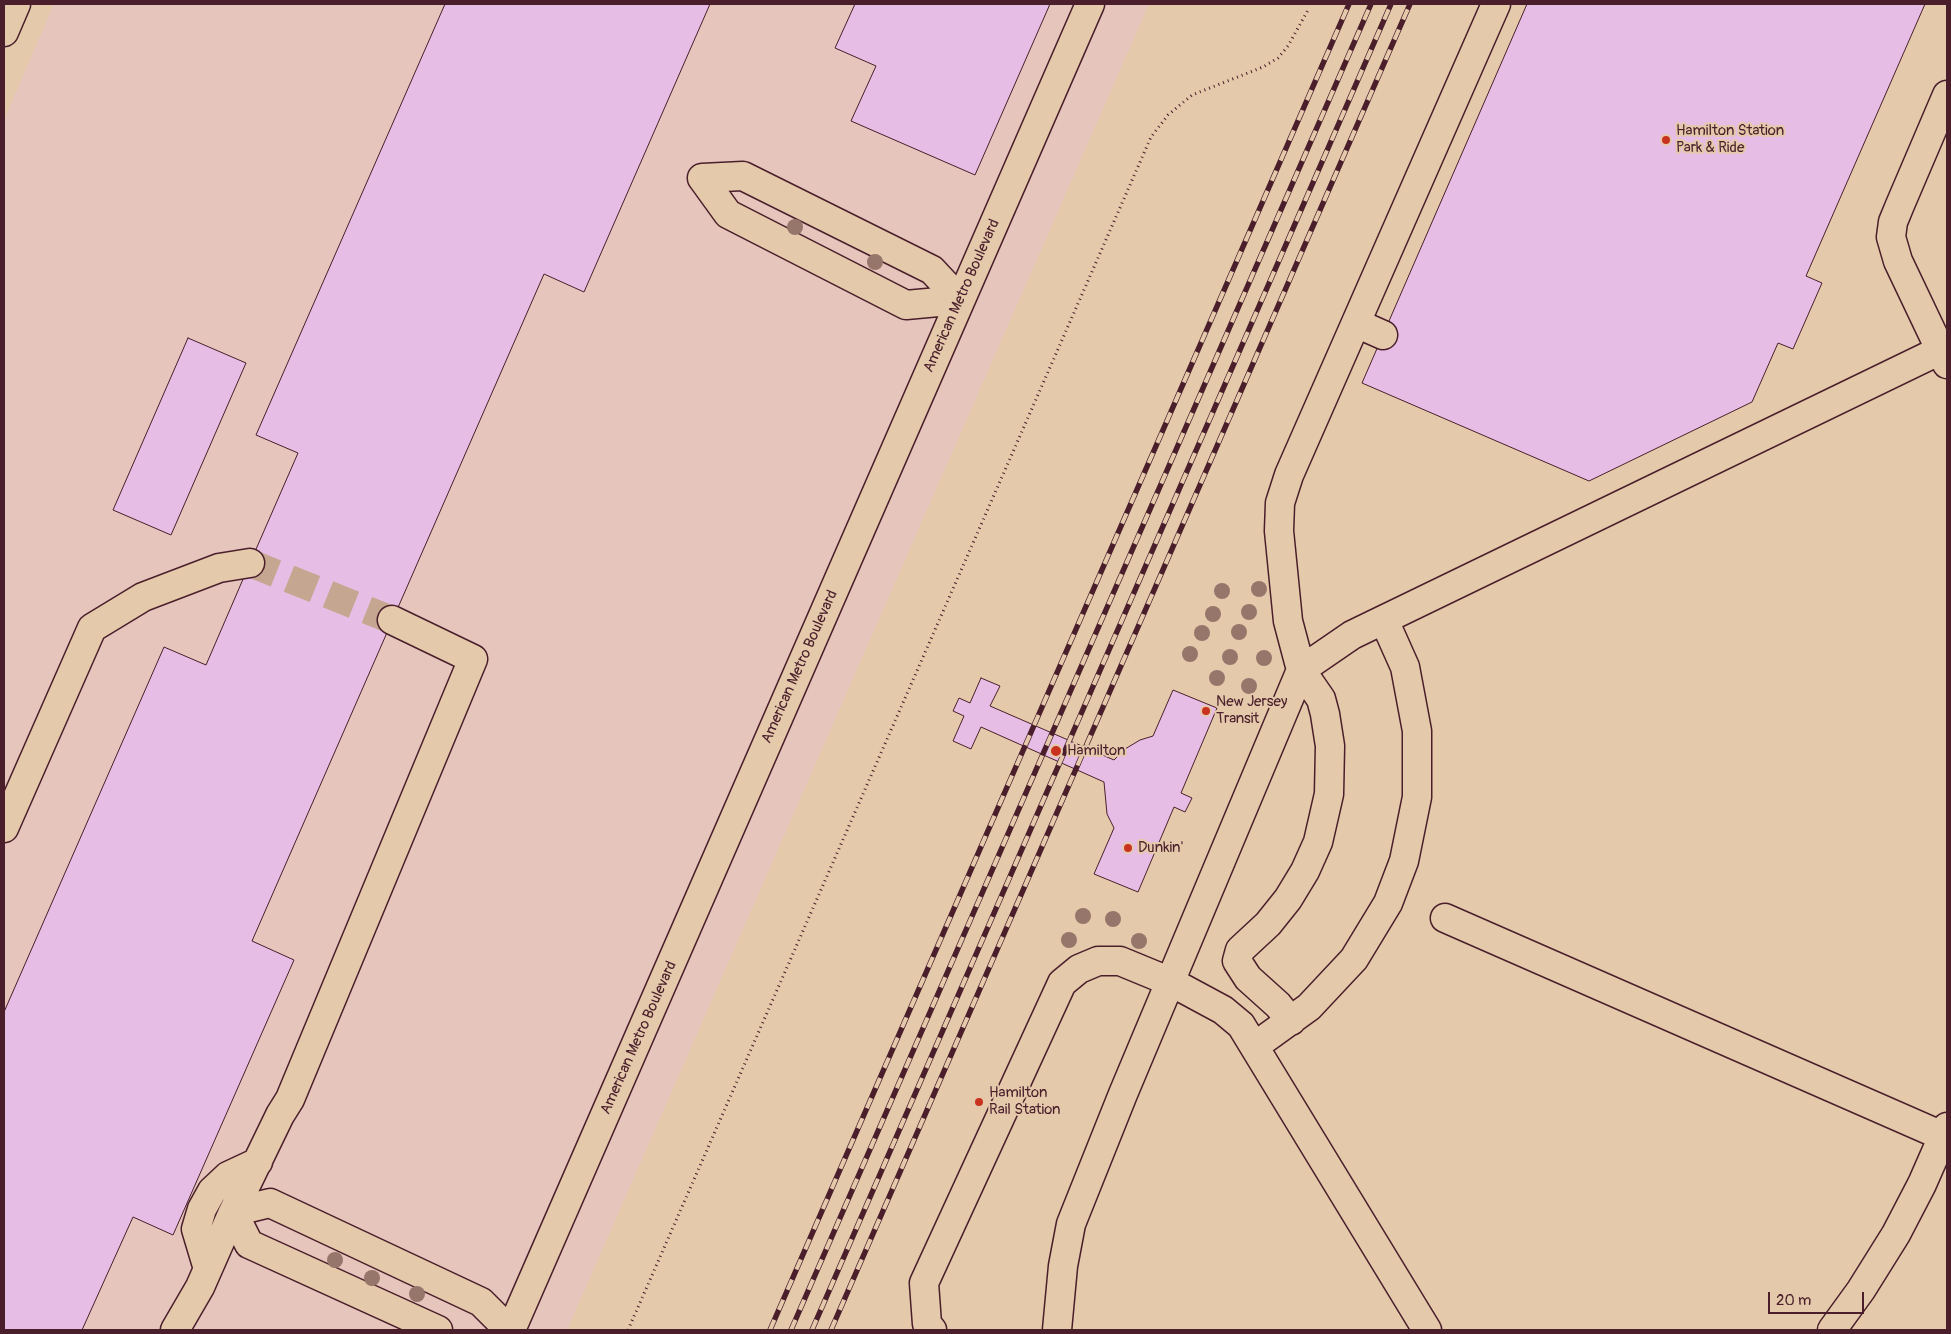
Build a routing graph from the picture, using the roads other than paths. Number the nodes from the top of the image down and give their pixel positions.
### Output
1 (16, 4) edge
2 (1090, 4) edge
3 (1496, 4) edge
4 (4, 32) edge
5 (1947, 96) edge
6 (960, 300) junction
7 (1356, 323) junction
8 (1383, 335) dead end
9 (1945, 354) edge
10 (250, 563) tunnel mouth
11 (392, 620) tunnel mouth
12 (1384, 620) junction
13 (1301, 670) junction
14 (4, 828) edge
15 (1445, 918) dead end
16 (1171, 982) junction
17 (1292, 1021) junction
18 (1255, 1046) junction
19 (1946, 1134) edge
20 (258, 1162) junction
21 (233, 1212) junction
22 (208, 1269) junction
23 (175, 1330) edge
24 (438, 1330) edge
25 (510, 1330) edge
26 (932, 1330) edge
27 (1057, 1330) edge
28 (1427, 1330) edge
29 (1832, 1330) edge

1 - 4 street
2 - 6 street, American Metro Boulevard
3 - 7 street
5 - 9 street
6 - 6 street
6 - 25 street, American Metro Boulevard
7 - 8 street
7 - 13 street
9 - 12 street
10 - 14 street
11 - 20 street
12 - 13 street
12 - 17 street
13 - 16 street
13 - 17 street
15 - 19 street
16 - 18 street
16 - 26 street
16 - 27 street
17 - 18 street
18 - 28 street
19 - 29 street
20 - 21 street
20 - 22 street
21 - 22 street
21 - 24 street
21 - 25 street
22 - 23 street

